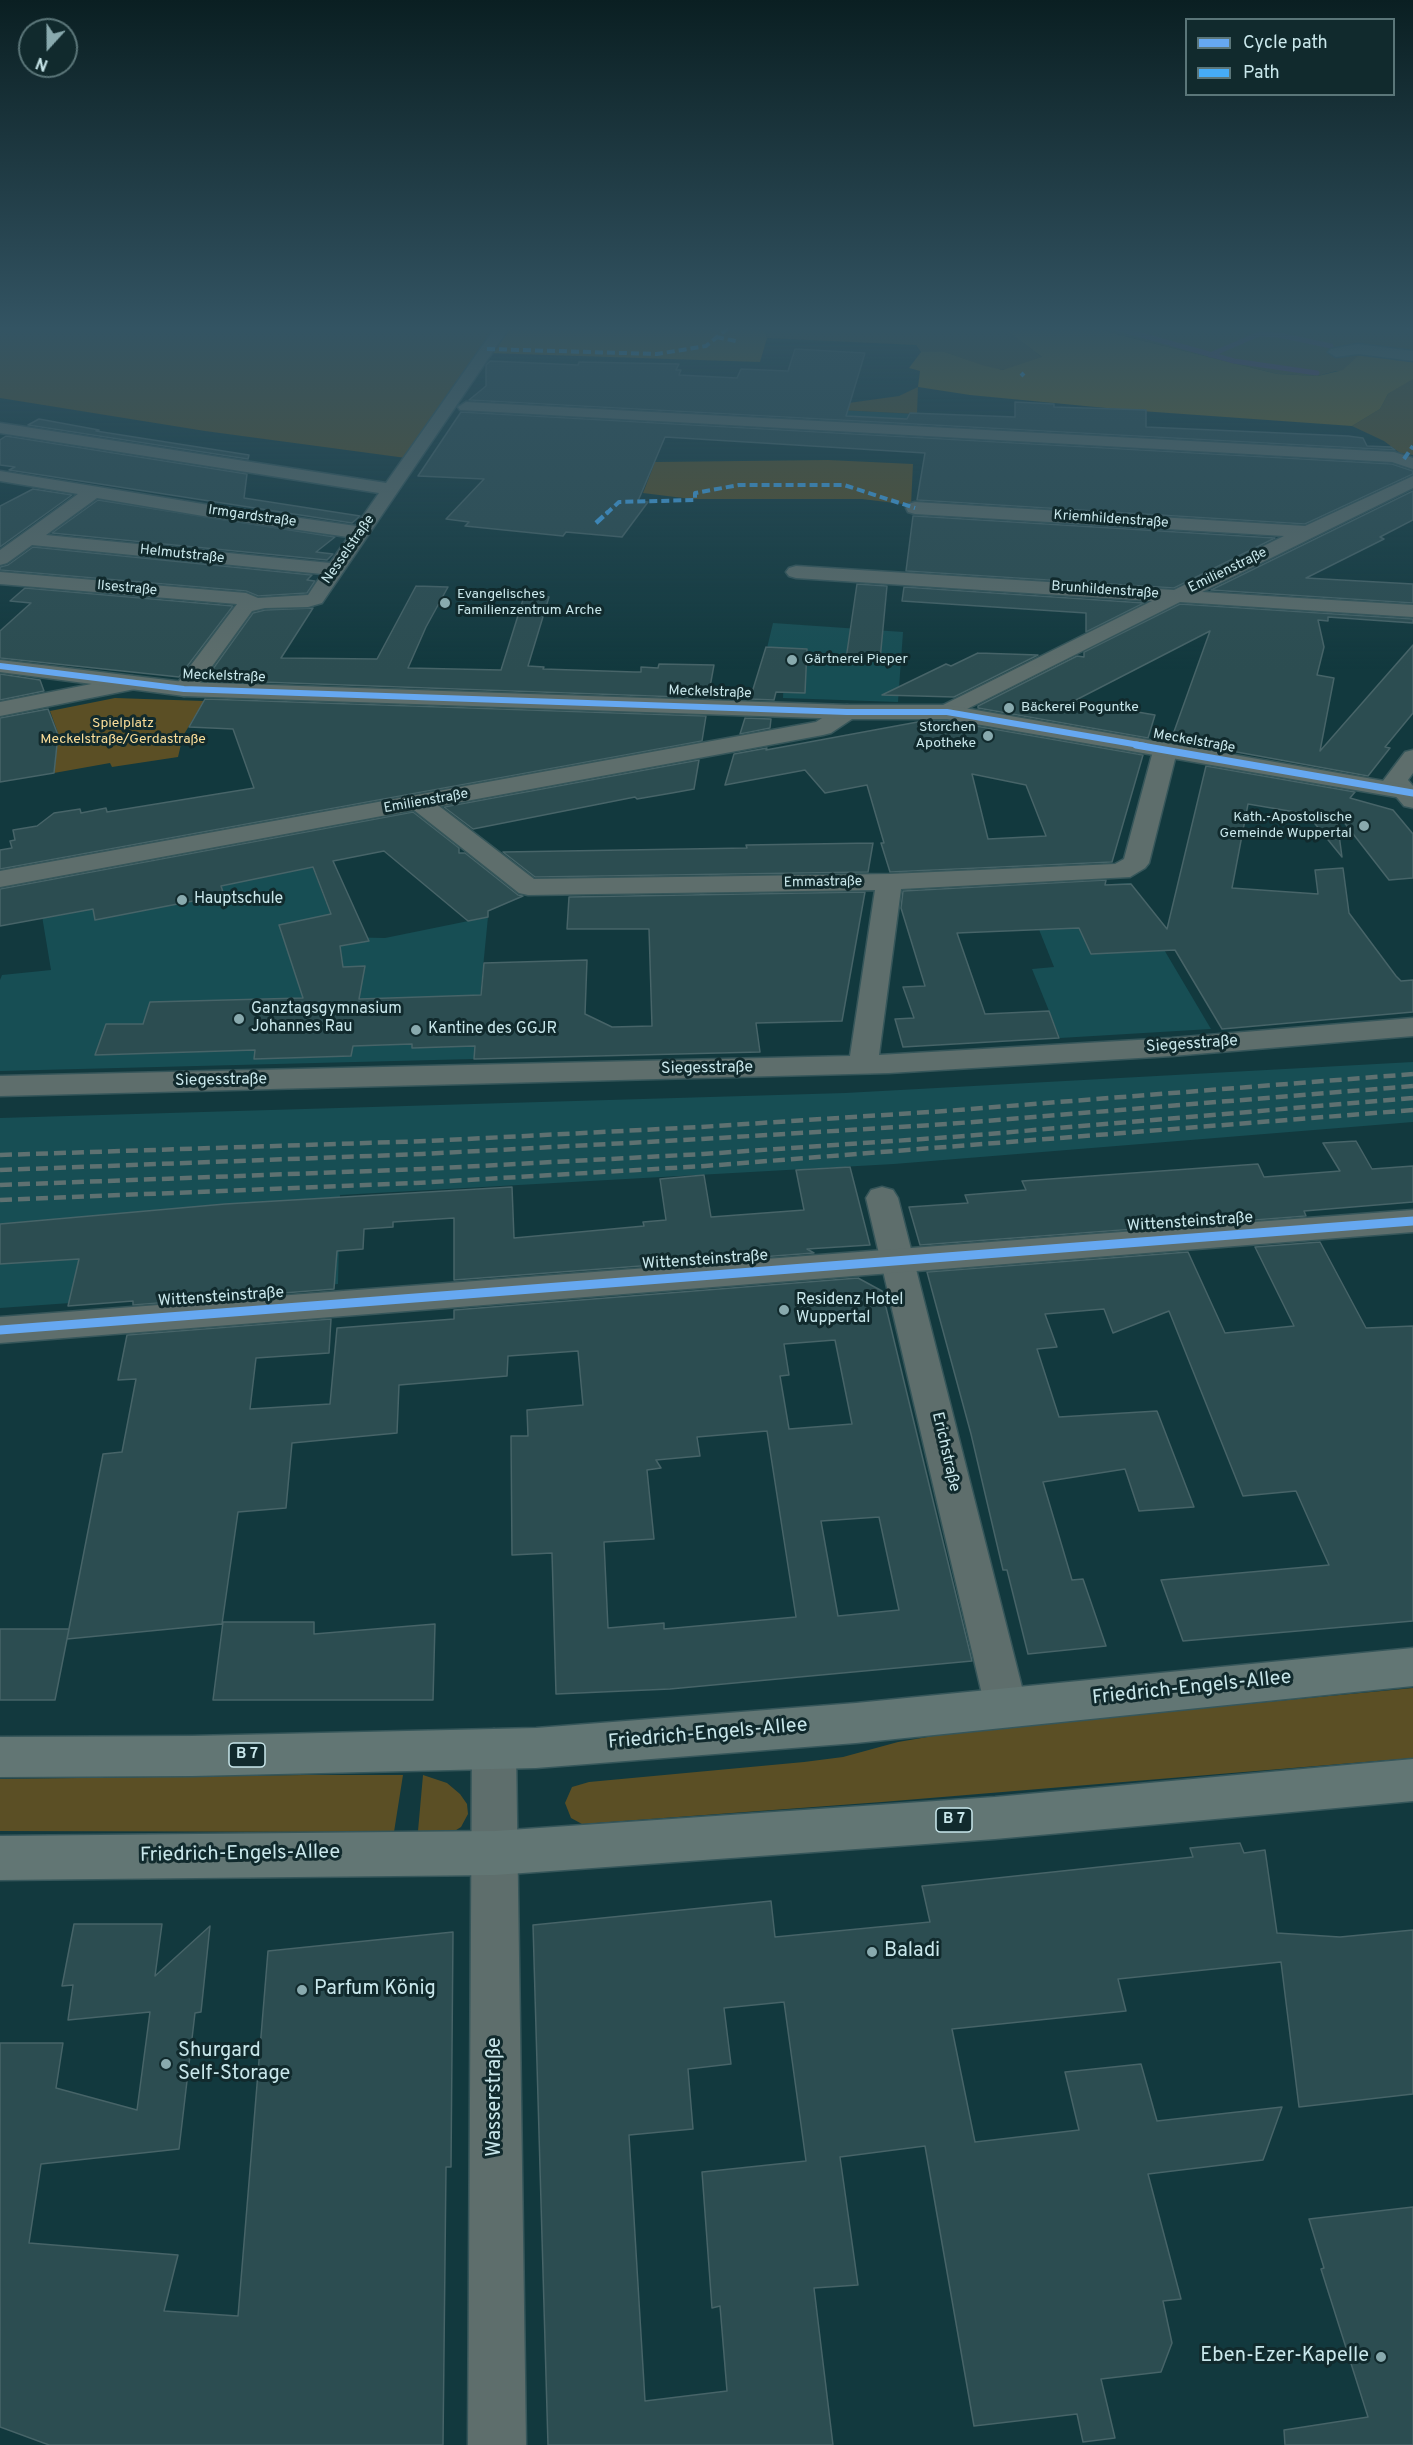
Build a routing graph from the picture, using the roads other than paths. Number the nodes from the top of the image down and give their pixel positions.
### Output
1 (85, 442) edge
2 (423, 442) edge
3 (1068, 442) edge
4 (1409, 462) edge
5 (0, 476) edge
6 (1413, 481) edge
7 (391, 489) junction
8 (93, 492) junction
9 (915, 508) dead end
10 (1308, 532) junction
11 (362, 533) junction
12 (27, 539) junction
13 (0, 560) edge
14 (336, 570) junction
15 (796, 572) dead end
16 (0, 578) edge
17 (1177, 596) junction
18 (253, 604) junction
19 (1413, 611) edge
20 (0, 666) edge
21 (132, 683) junction
22 (184, 689) junction
23 (0, 709) edge
24 (848, 711) junction
25 (947, 712) junction
26 (1165, 751) junction
27 (1413, 757) edge
28 (1411, 795) edge
29 (421, 804) junction
30 (0, 879) edge
31 (889, 882) junction
32 (1413, 1027) edge
33 (863, 1065) junction
34 (0, 1086) edge
35 (882, 1198) dead end
36 (1413, 1221) edge
37 (899, 1261) junction
38 (0, 1330) edge
39 (1413, 1667) edge
40 (1006, 1707) junction
41 (494, 1749) junction
42 (0, 1757) edge
43 (1413, 1780) edge
44 (495, 1853) junction
45 (0, 1858) edge
46 (497, 2445) edge

1 - 7 street
2 - 7 street, Nesselstraße
3 - 4 street
5 - 8 street, Irmgardstraße
6 - 10 street, Emilienstraße
7 - 11 street, Nesselstraße
8 - 11 street, Irmgardstraße
8 - 12 street
9 - 10 street, Kriemhildenstraße
10 - 17 street, Emilienstraße
11 - 14 street, Nesselstraße
12 - 13 street
12 - 14 street, Helmutstraße
14 - 18 street, Nesselstraße
15 - 17 street, Brunhildenstraße
16 - 18 street, Ilsestraße
17 - 19 street, Brunhildenstraße
17 - 25 street, Emilienstraße
18 - 22 street
20 - 21 street, Meckelstraße
21 - 22 street, Meckelstraße
21 - 23 street
22 - 24 street, Meckelstraße
24 - 25 street, Meckelstraße
24 - 29 street, Emilienstraße
25 - 26 street, Meckelstraße
26 - 28 street, Meckelstraße
26 - 31 street, Emmastraße
27 - 28 street
29 - 30 street, Emilienstraße
29 - 31 street, Emmastraße
31 - 33 street
32 - 33 street, Siegesstraße
33 - 34 street, Siegesstraße
35 - 37 street, Erichstraße
36 - 37 street, Wittensteinstraße
37 - 38 street, Wittensteinstraße
37 - 40 street, Erichstraße
39 - 40 main road, Friedrich-Engels-Allee / B 7
40 - 41 main road, Friedrich-Engels-Allee / B 7
41 - 42 main road, Friedrich-Engels-Allee / B 7
41 - 44 street, Wasserstraße
43 - 44 main road, Friedrich-Engels-Allee / B 7
44 - 45 main road, Friedrich-Engels-Allee / B 7
44 - 46 street, Wasserstraße

